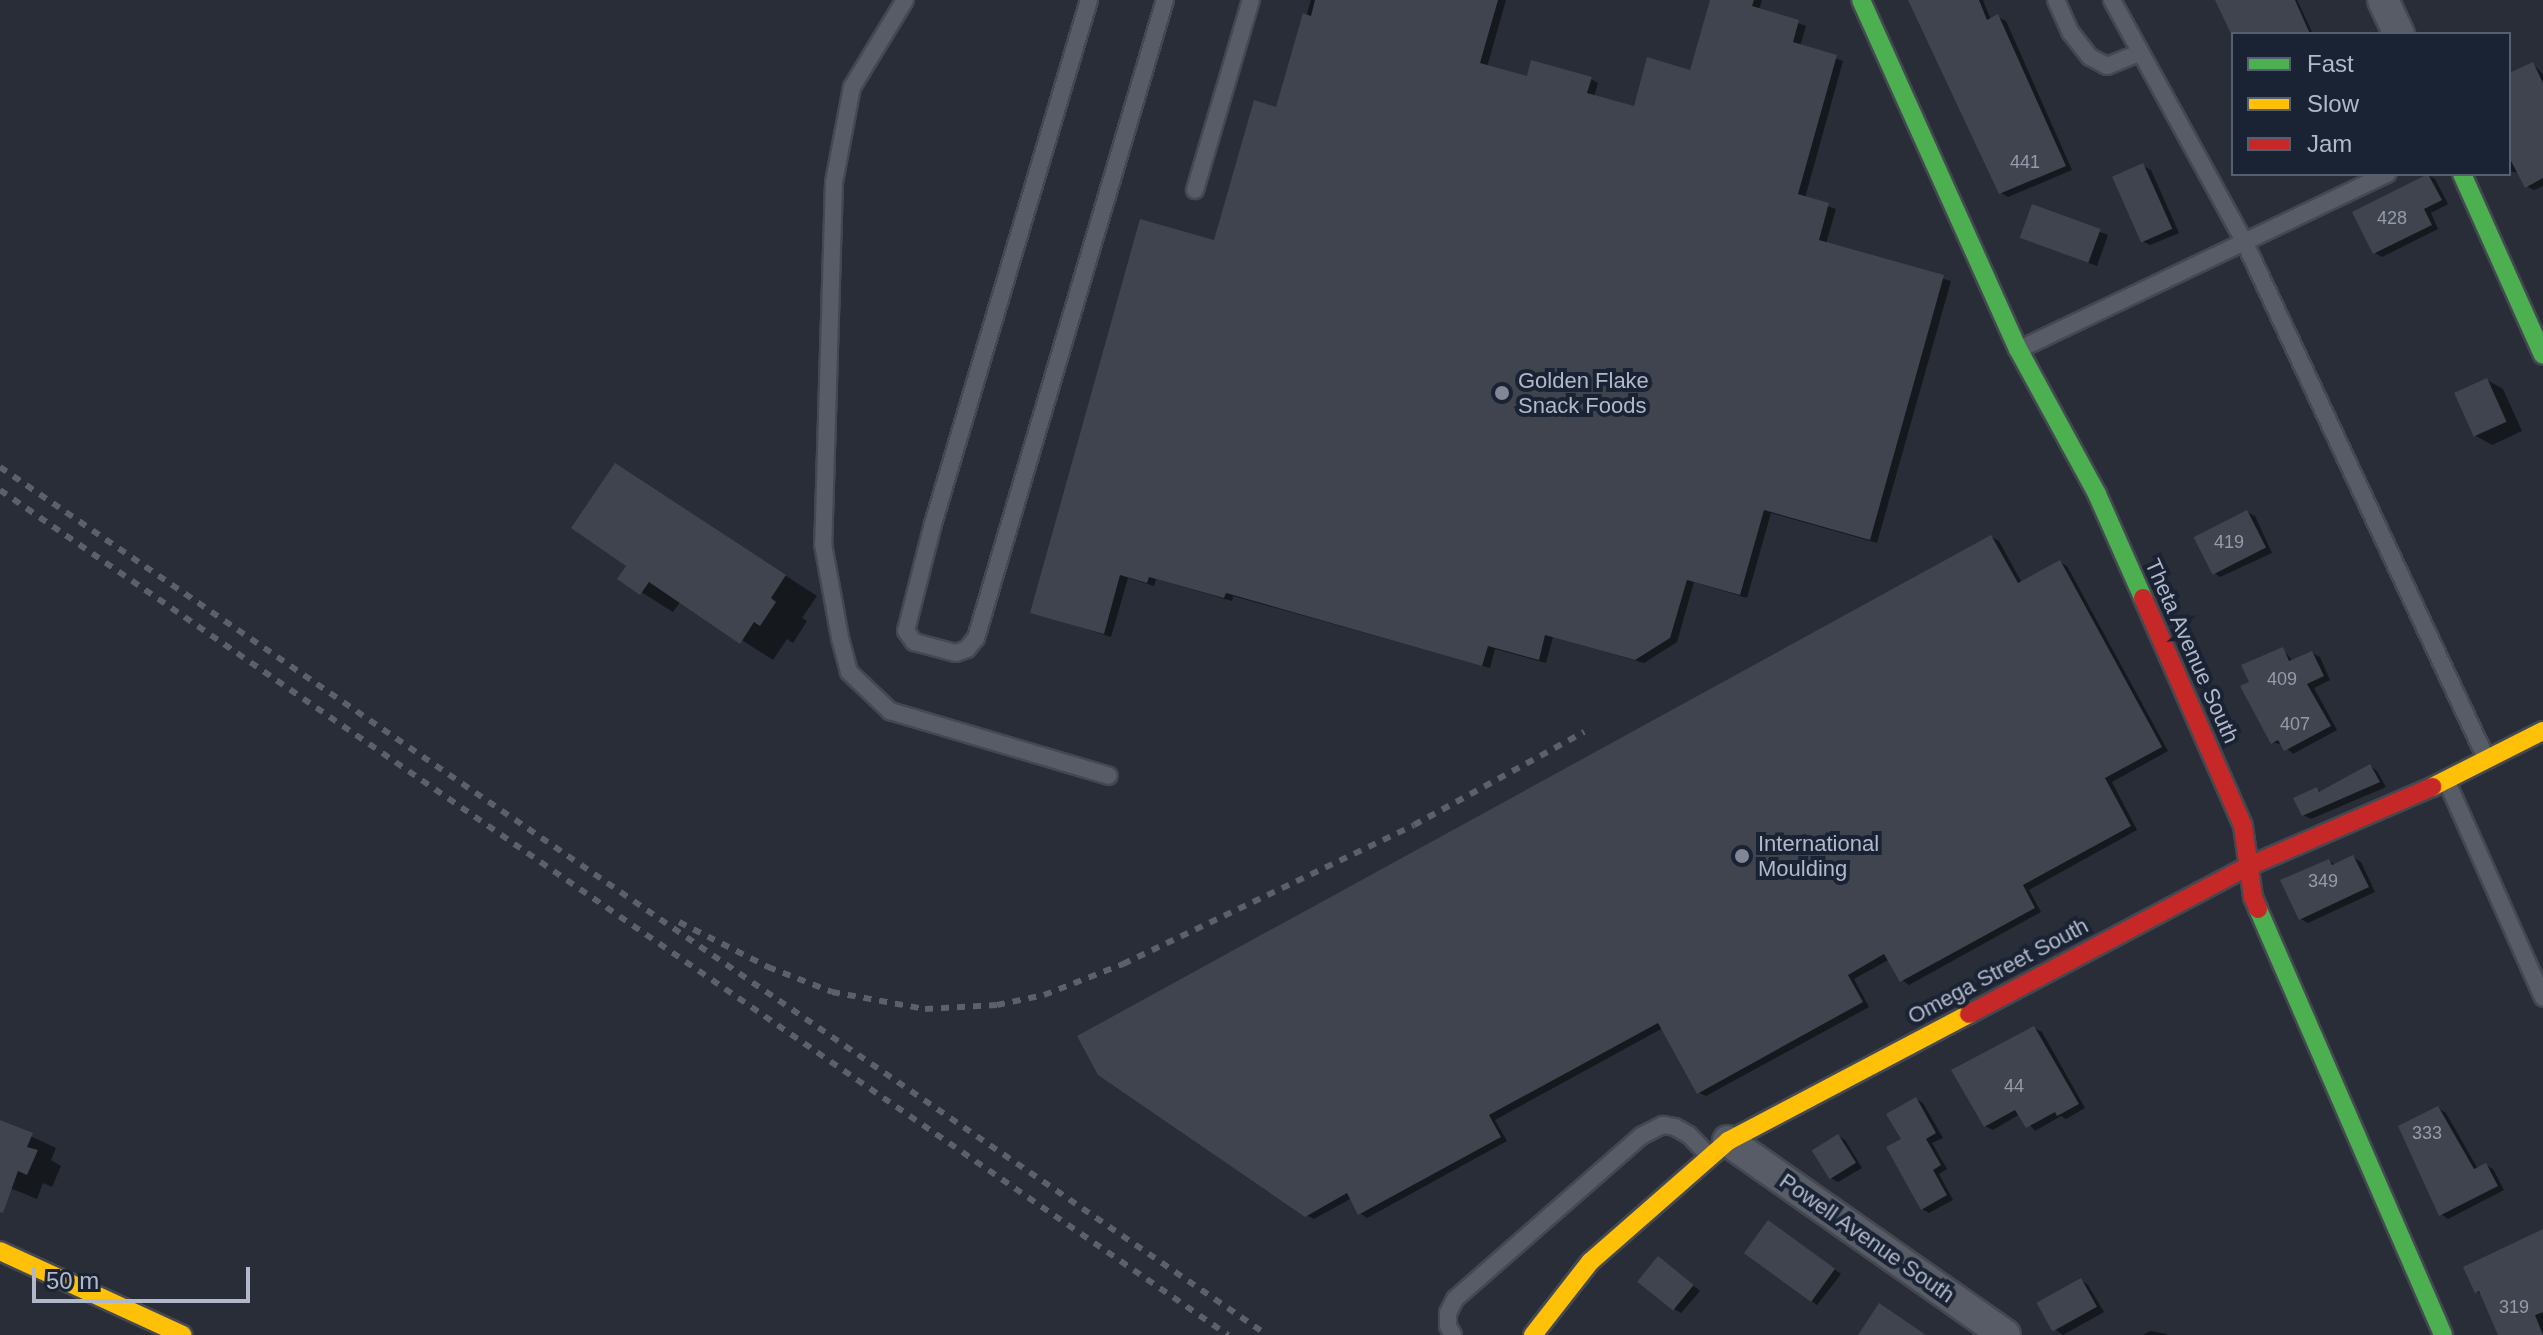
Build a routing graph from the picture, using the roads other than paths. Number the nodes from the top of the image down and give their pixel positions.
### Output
1 (905, 0) edge
2 (1089, 0) edge
3 (1165, 0) edge
4 (1251, 0) edge
5 (1861, 0) edge
6 (2056, 0) edge
7 (2112, 0) edge
8 (2383, 0) edge
9 (2398, 32) edge
10 (2139, 53) junction
11 (2383, 176) edge
12 (2463, 176) edge
13 (1195, 190) dead end
14 (2245, 243) junction
15 (2018, 349) junction
16 (2543, 355) edge
17 (2543, 731) edge
18 (2487, 759) junction
19 (1109, 776) dead end
20 (2446, 781) junction
21 (2247, 867) junction
22 (2543, 998) edge
23 (1719, 1149) junction
24 (0, 1251) edge
25 (183, 1335) edge
26 (1453, 1335) edge
27 (1533, 1335) edge
28 (2005, 1335) edge
29 (2443, 1335) edge

1 - 19 lane
2 - 3 lane
4 - 13 lane
5 - 15 street, Theta Avenue South
6 - 10 lane
7 - 10 lane
8 - 9 street
10 - 14 lane
11 - 14 lane
12 - 16 street
14 - 15 lane
14 - 18 lane
15 - 21 street, Theta Avenue South
17 - 18 street, Omega Street South
18 - 20 street, Omega Street South
20 - 21 street, Omega Street South
20 - 22 lane
21 - 23 street, Omega Street South
21 - 29 street, Theta Avenue South
23 - 26 lane
23 - 27 street, Omega Street South
23 - 28 street, Powell Avenue South
24 - 25 street

